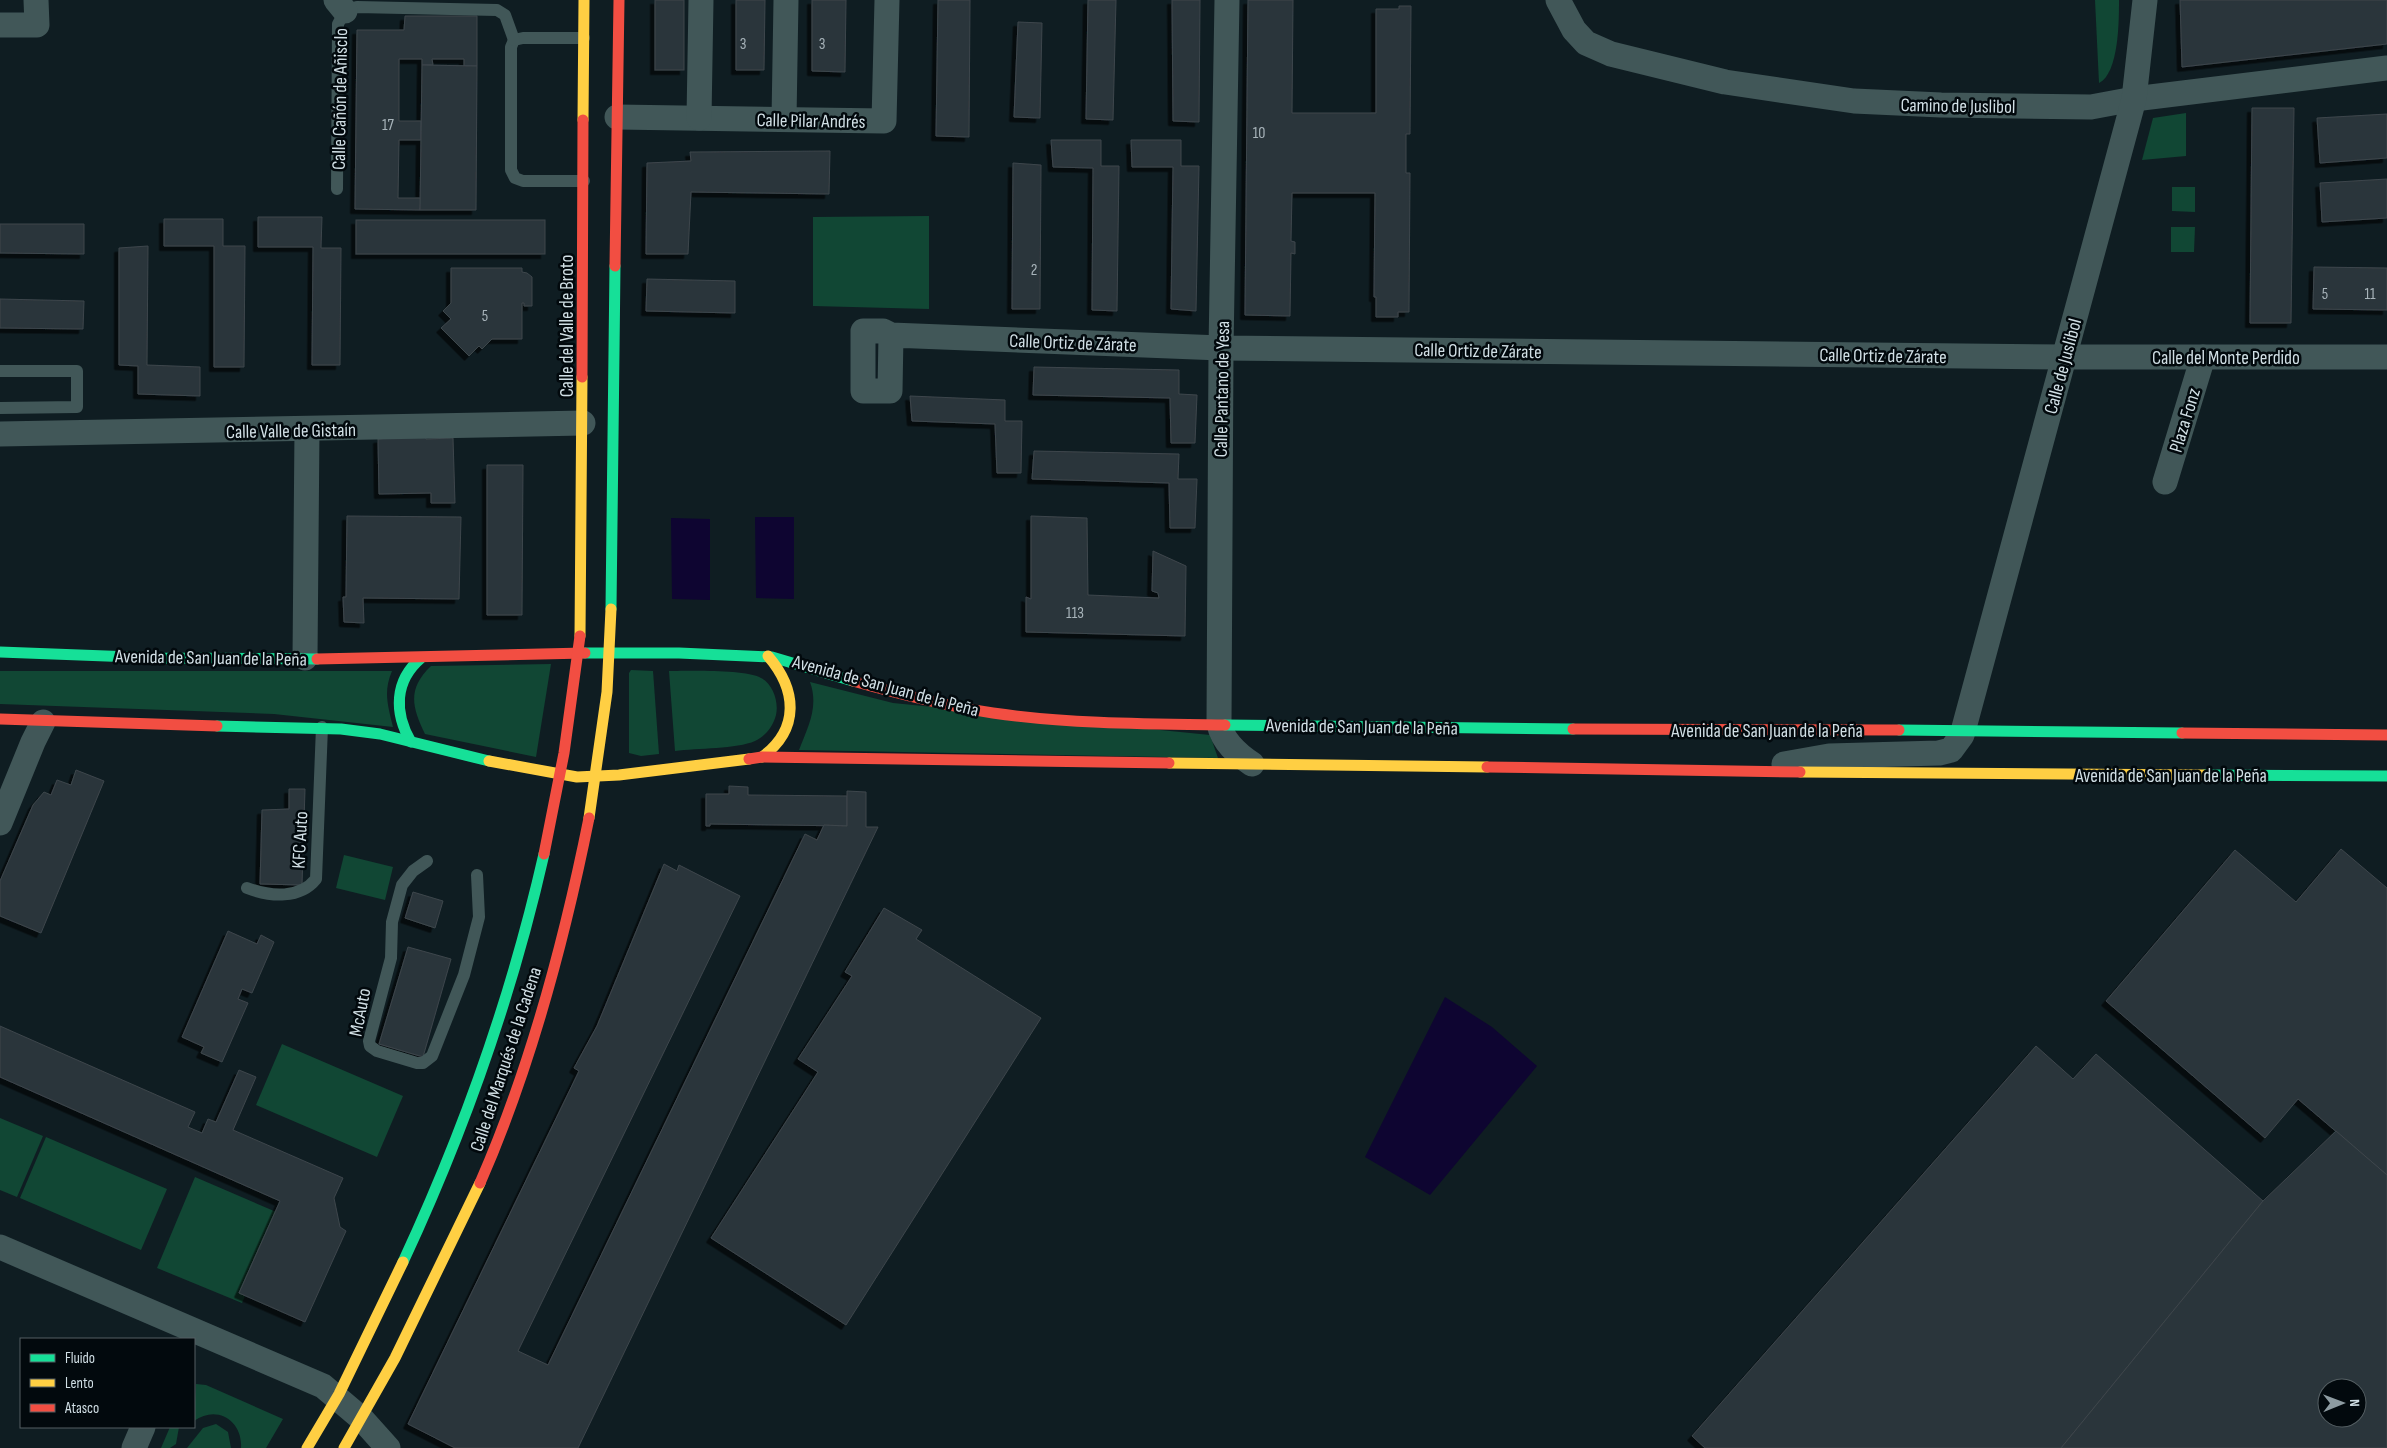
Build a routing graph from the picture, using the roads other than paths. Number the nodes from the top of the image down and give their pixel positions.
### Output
1 (36, 0) edge
2 (584, 0) edge
3 (619, 0) edge
4 (700, 0) edge
5 (786, 0) edge
6 (887, 0) edge
7 (1228, 0) edge
8 (1558, 0) edge
9 (2145, 0) edge
10 (340, 6) edge
11 (0, 25) edge
12 (584, 38) junction
13 (514, 40) junction
14 (2387, 68) edge
15 (2134, 99) junction
16 (617, 117) junction
17 (699, 118) junction
18 (784, 120) junction
19 (584, 181) junction
20 (337, 189) dead end
21 (891, 335) dead end
22 (1221, 348) junction
23 (2064, 357) junction
24 (2203, 357) junction
25 (2387, 357) edge
26 (0, 371) edge
27 (0, 408) edge
28 (583, 423) junction
29 (308, 429) junction
30 (0, 434) edge
31 (2165, 482) dead end
32 (610, 651) junction
33 (0, 652) edge
34 (579, 653) junction
35 (768, 656) junction
36 (305, 658) junction
37 (421, 658) junction
38 (0, 719) edge
39 (43, 722) junction
40 (1219, 724) junction
41 (322, 727) junction
42 (1964, 730) junction
43 (2387, 735) edge
44 (411, 742) junction
45 (762, 756) junction
46 (1252, 764) junction
47 (1745, 771) junction
48 (560, 775) junction
49 (596, 776) junction
50 (2387, 776) edge
51 (0, 823) edge
52 (427, 861) dead end
53 (477, 875) dead end
54 (247, 888) dead end
55 (0, 1247) edge
56 (182, 1333) edge
57 (338, 1396) junction
58 (362, 1419) junction
59 (143, 1428) edge
60 (134, 1448) edge
61 (307, 1448) edge
62 (344, 1448) edge
63 (388, 1448) edge

1 - 11 street
2 - 12 main road, Calle del Valle de Broto
3 - 16 main road
4 - 17 street
5 - 18 street
6 - 18 street, Calle Pilar Andrés
7 - 22 street, Calle Pantano de Yesa
8 - 15 street, Camino de Juslibol
9 - 15 street, Calle de Juslibol
10 - 13 lane, Calle Cañón de Añisclo
10 - 20 lane, Calle Cañón de Añisclo
12 - 13 lane
12 - 19 main road, Calle del Valle de Broto
13 - 19 lane
14 - 15 street, Camino de Juslibol
15 - 23 street, Calle de Juslibol
16 - 17 street, Calle Pilar Andrés
16 - 32 main road
17 - 18 street, Calle Pilar Andrés
19 - 28 main road, Calle del Valle de Broto
21 - 22 street, Calle Ortiz de Zárate
22 - 23 street, Calle Ortiz de Zárate
22 - 40 street, Calle Pantano de Yesa
23 - 24 street, Calle del Monte Perdido
23 - 42 street, Calle de Juslibol
24 - 25 street, Calle del Monte Perdido
24 - 31 street, Plaza Fonz
26 - 27 lane
28 - 29 street, Calle Valle de Gistaín
28 - 34 main road, Calle del Valle de Broto
29 - 30 street, Calle Valle de Gistaín
29 - 36 street
32 - 34 main road, Avenida de San Juan de la Peña
32 - 35 main road, Avenida de San Juan de la Peña
32 - 49 main road, Calle del Marqués de la Cadena
33 - 36 main road, Avenida de San Juan de la Peña
34 - 37 main road, Avenida de San Juan de la Peña
34 - 48 main road, Calle del Marqués de la Cadena
35 - 40 main road, Avenida de San Juan de la Peña
35 - 45 main road, Avenida de San Juan de la Peña
36 - 37 main road, Avenida de San Juan de la Peña
37 - 44 main road
38 - 39 main road, Avenida de San Juan de la Peña
39 - 41 main road, Avenida de San Juan de la Peña
39 - 51 street
40 - 42 main road, Avenida de San Juan de la Peña
40 - 46 street, Calle Pantano de Yesa
41 - 44 main road, Avenida de San Juan de la Peña
41 - 54 lane, KFC Auto
42 - 43 main road, Avenida de San Juan de la Peña
42 - 47 street, Avenida de San Juan de la Peña
44 - 48 main road, Avenida de San Juan de la Peña
45 - 46 main road, Avenida de San Juan de la Peña
45 - 49 main road, Avenida de San Juan de la Peña
46 - 47 main road, Avenida de San Juan de la Peña
47 - 50 main road, Avenida de San Juan de la Peña
48 - 49 main road, Avenida de San Juan de la Peña
48 - 57 main road, Calle del Marqués de la Cadena
49 - 58 main road, Calle del Marqués de la Cadena
52 - 53 lane, McAuto
55 - 56 street
56 - 57 street
57 - 58 street
57 - 61 main road, Calle del Marqués de la Cadena
58 - 62 main road, Calle del Marqués de la Cadena
58 - 63 street
59 - 60 street

